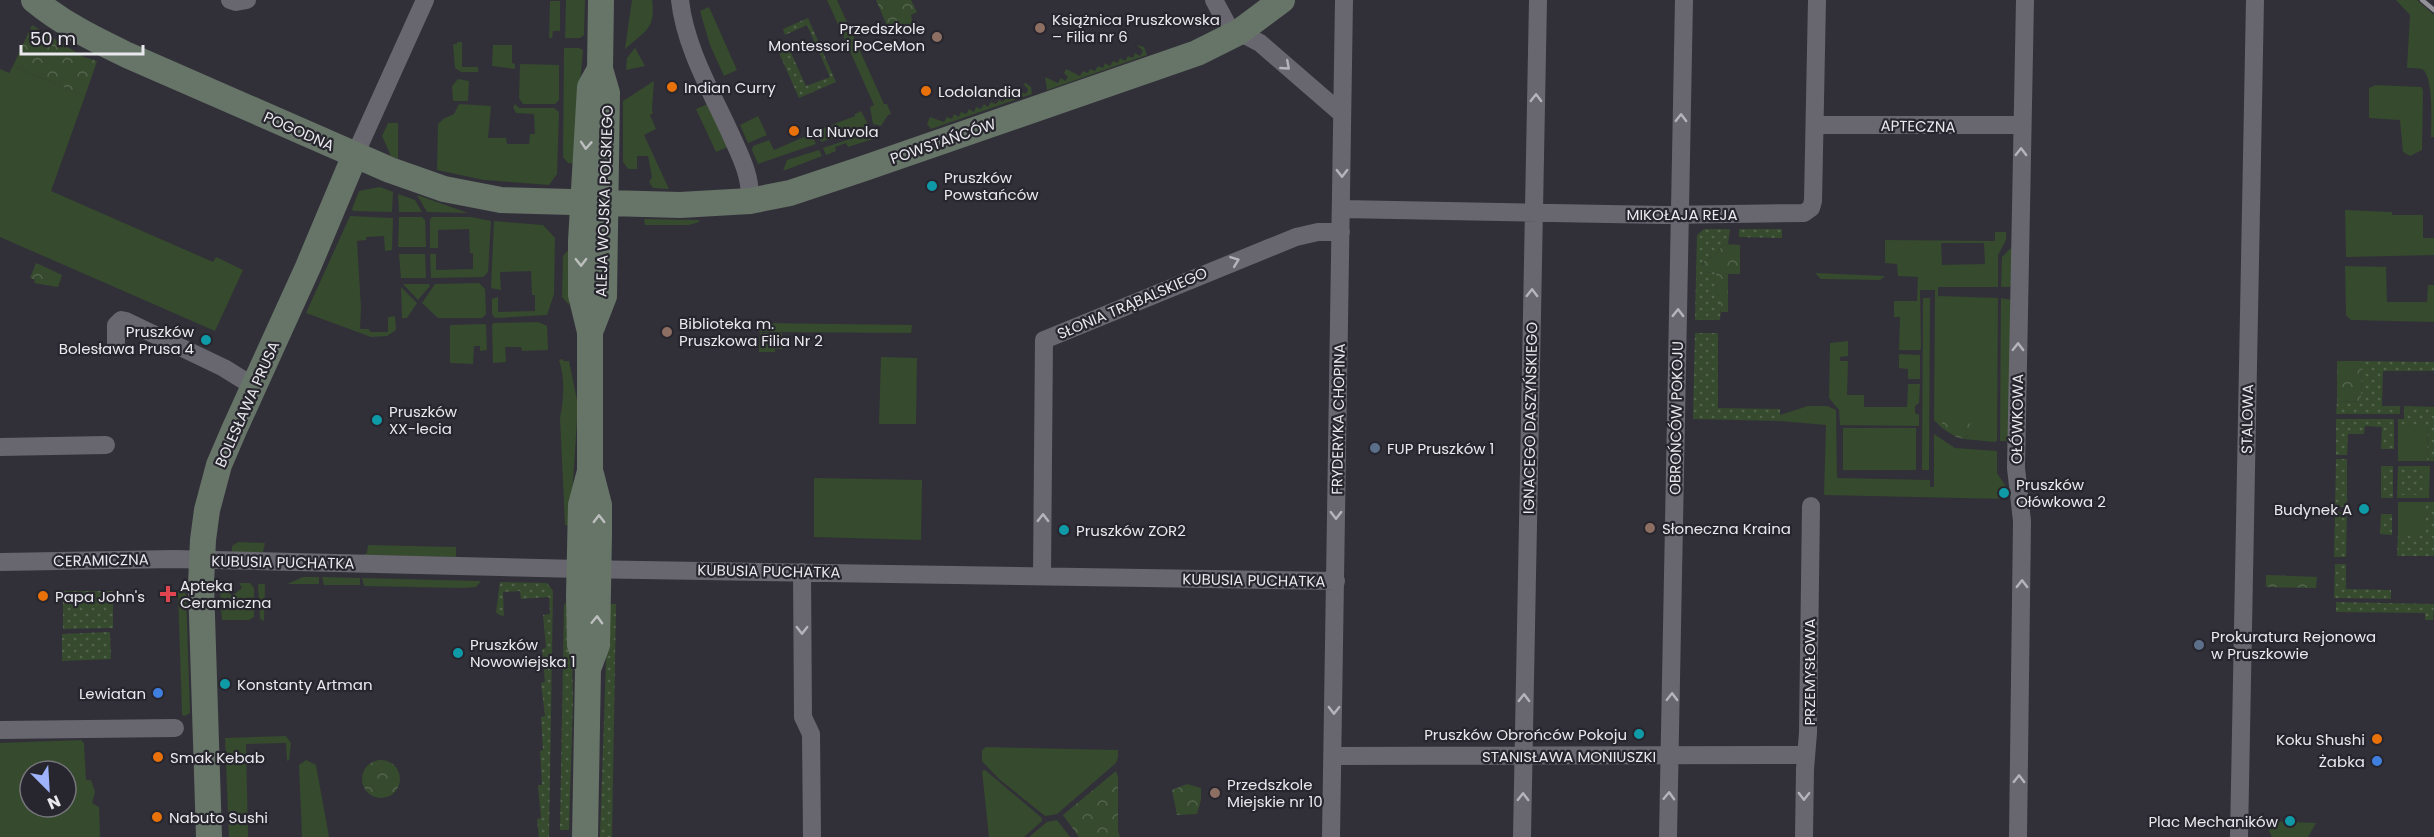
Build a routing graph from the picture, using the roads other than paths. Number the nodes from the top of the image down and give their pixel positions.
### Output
1 (34, 0) edge
2 (231, 0) edge
3 (247, 0) edge
4 (425, 0) edge
5 (601, 0) edge
6 (680, 0) edge
7 (1214, 0) edge
8 (1344, 0) edge
9 (1538, 0) edge
10 (1684, 0) edge
11 (1817, 0) edge
12 (2025, 0) edge
13 (2254, 0) edge
14 (1280, 1) edge
15 (1239, 32) junction
16 (1342, 114) junction
17 (1815, 124) junction
18 (2021, 125) junction
19 (356, 155) junction
20 (750, 201) junction
21 (594, 204) junction
22 (1342, 209) junction
23 (1534, 212) junction
24 (1679, 214) junction
25 (1341, 232) junction
26 (116, 344) dead end
27 (253, 386) junction
28 (106, 445) dead end
29 (0, 447) edge
30 (1811, 506) dead end
31 (201, 560) junction
32 (0, 562) edge
33 (589, 569) junction
34 (802, 572) junction
35 (1042, 576) junction
36 (1336, 581) junction
37 (175, 728) dead end
38 (0, 730) edge
39 (1806, 755) junction
40 (1333, 756) junction
41 (1523, 756) junction
42 (1671, 756) junction
43 (209, 837) edge
44 (585, 837) edge
45 (812, 837) edge
46 (1331, 837) edge
47 (1522, 837) edge
48 (1668, 837) edge
49 (1804, 837) edge
50 (2018, 837) edge
51 (2239, 837) edge

1 - 19 street, POGODNA
2 - 3 street
4 - 19 street, BOLESŁAWA PRUSA
5 - 21 street, ALEJA WOJSKA POLSKIEGO
6 - 20 street
7 - 15 street
8 - 16 street, FRYDERYKA CHOPINA
23 -> 9 street, IGNACEGO DASZYŃSKIEGO
24 -> 10 street, OBROŃCÓW POKOJU
11 - 17 street, MIKOŁAJA REJA
12 - 18 street, OŁÓWKOWA
13 - 51 street, STALOWA
14 - 15 street, POWSTAŃCÓW
15 -> 16 street
15 - 20 street, POWSTAŃCÓW
16 -> 22 street, FRYDERYKA CHOPINA
17 - 18 street, APTECZNA
17 - 24 street, MIKOŁAJA REJA
50 -> 18 street, OŁÓWKOWA
19 - 21 street, POGODNA
19 - 27 street, BOLESŁAWA PRUSA
20 - 21 street, POWSTAŃCÓW
21 - 33 street, ALEJA WOJSKA POLSKIEGO
22 - 23 street, MIKOŁAJA REJA
22 - 25 street, FRYDERYKA CHOPINA
23 - 24 street, MIKOŁAJA REJA
41 -> 23 street, IGNACEGO DASZYŃSKIEGO
42 -> 24 street, OBROŃCÓW POKOJU
35 -> 25 street, SŁONIA TRĄBALSKIEGO
25 -> 36 street, FRYDERYKA CHOPINA
26 - 27 street
27 - 31 street, BOLESŁAWA PRUSA
28 - 29 street
30 - 39 street, PRZEMYSŁOWA
31 - 32 street, CERAMICZNA
31 - 33 street, KUBUSIA PUCHATKA
31 - 43 street, BOLESŁAWA PRUSA
33 - 34 street, KUBUSIA PUCHATKA
33 - 44 street, ALEJA WOJSKA POLSKIEGO
34 - 35 street, KUBUSIA PUCHATKA
34 -> 45 street
35 - 36 street, KUBUSIA PUCHATKA
36 -> 40 street, FRYDERYKA CHOPINA
37 - 38 street
39 - 42 street, STANISŁAWA MONIUSZKI
39 -> 49 street, PRZEMYSŁOWA
40 - 41 street, STANISŁAWA MONIUSZKI
40 - 46 street, FRYDERYKA CHOPINA
41 - 42 street, STANISŁAWA MONIUSZKI
47 -> 41 street, IGNACEGO DASZYŃSKIEGO
48 -> 42 street, OBROŃCÓW POKOJU

